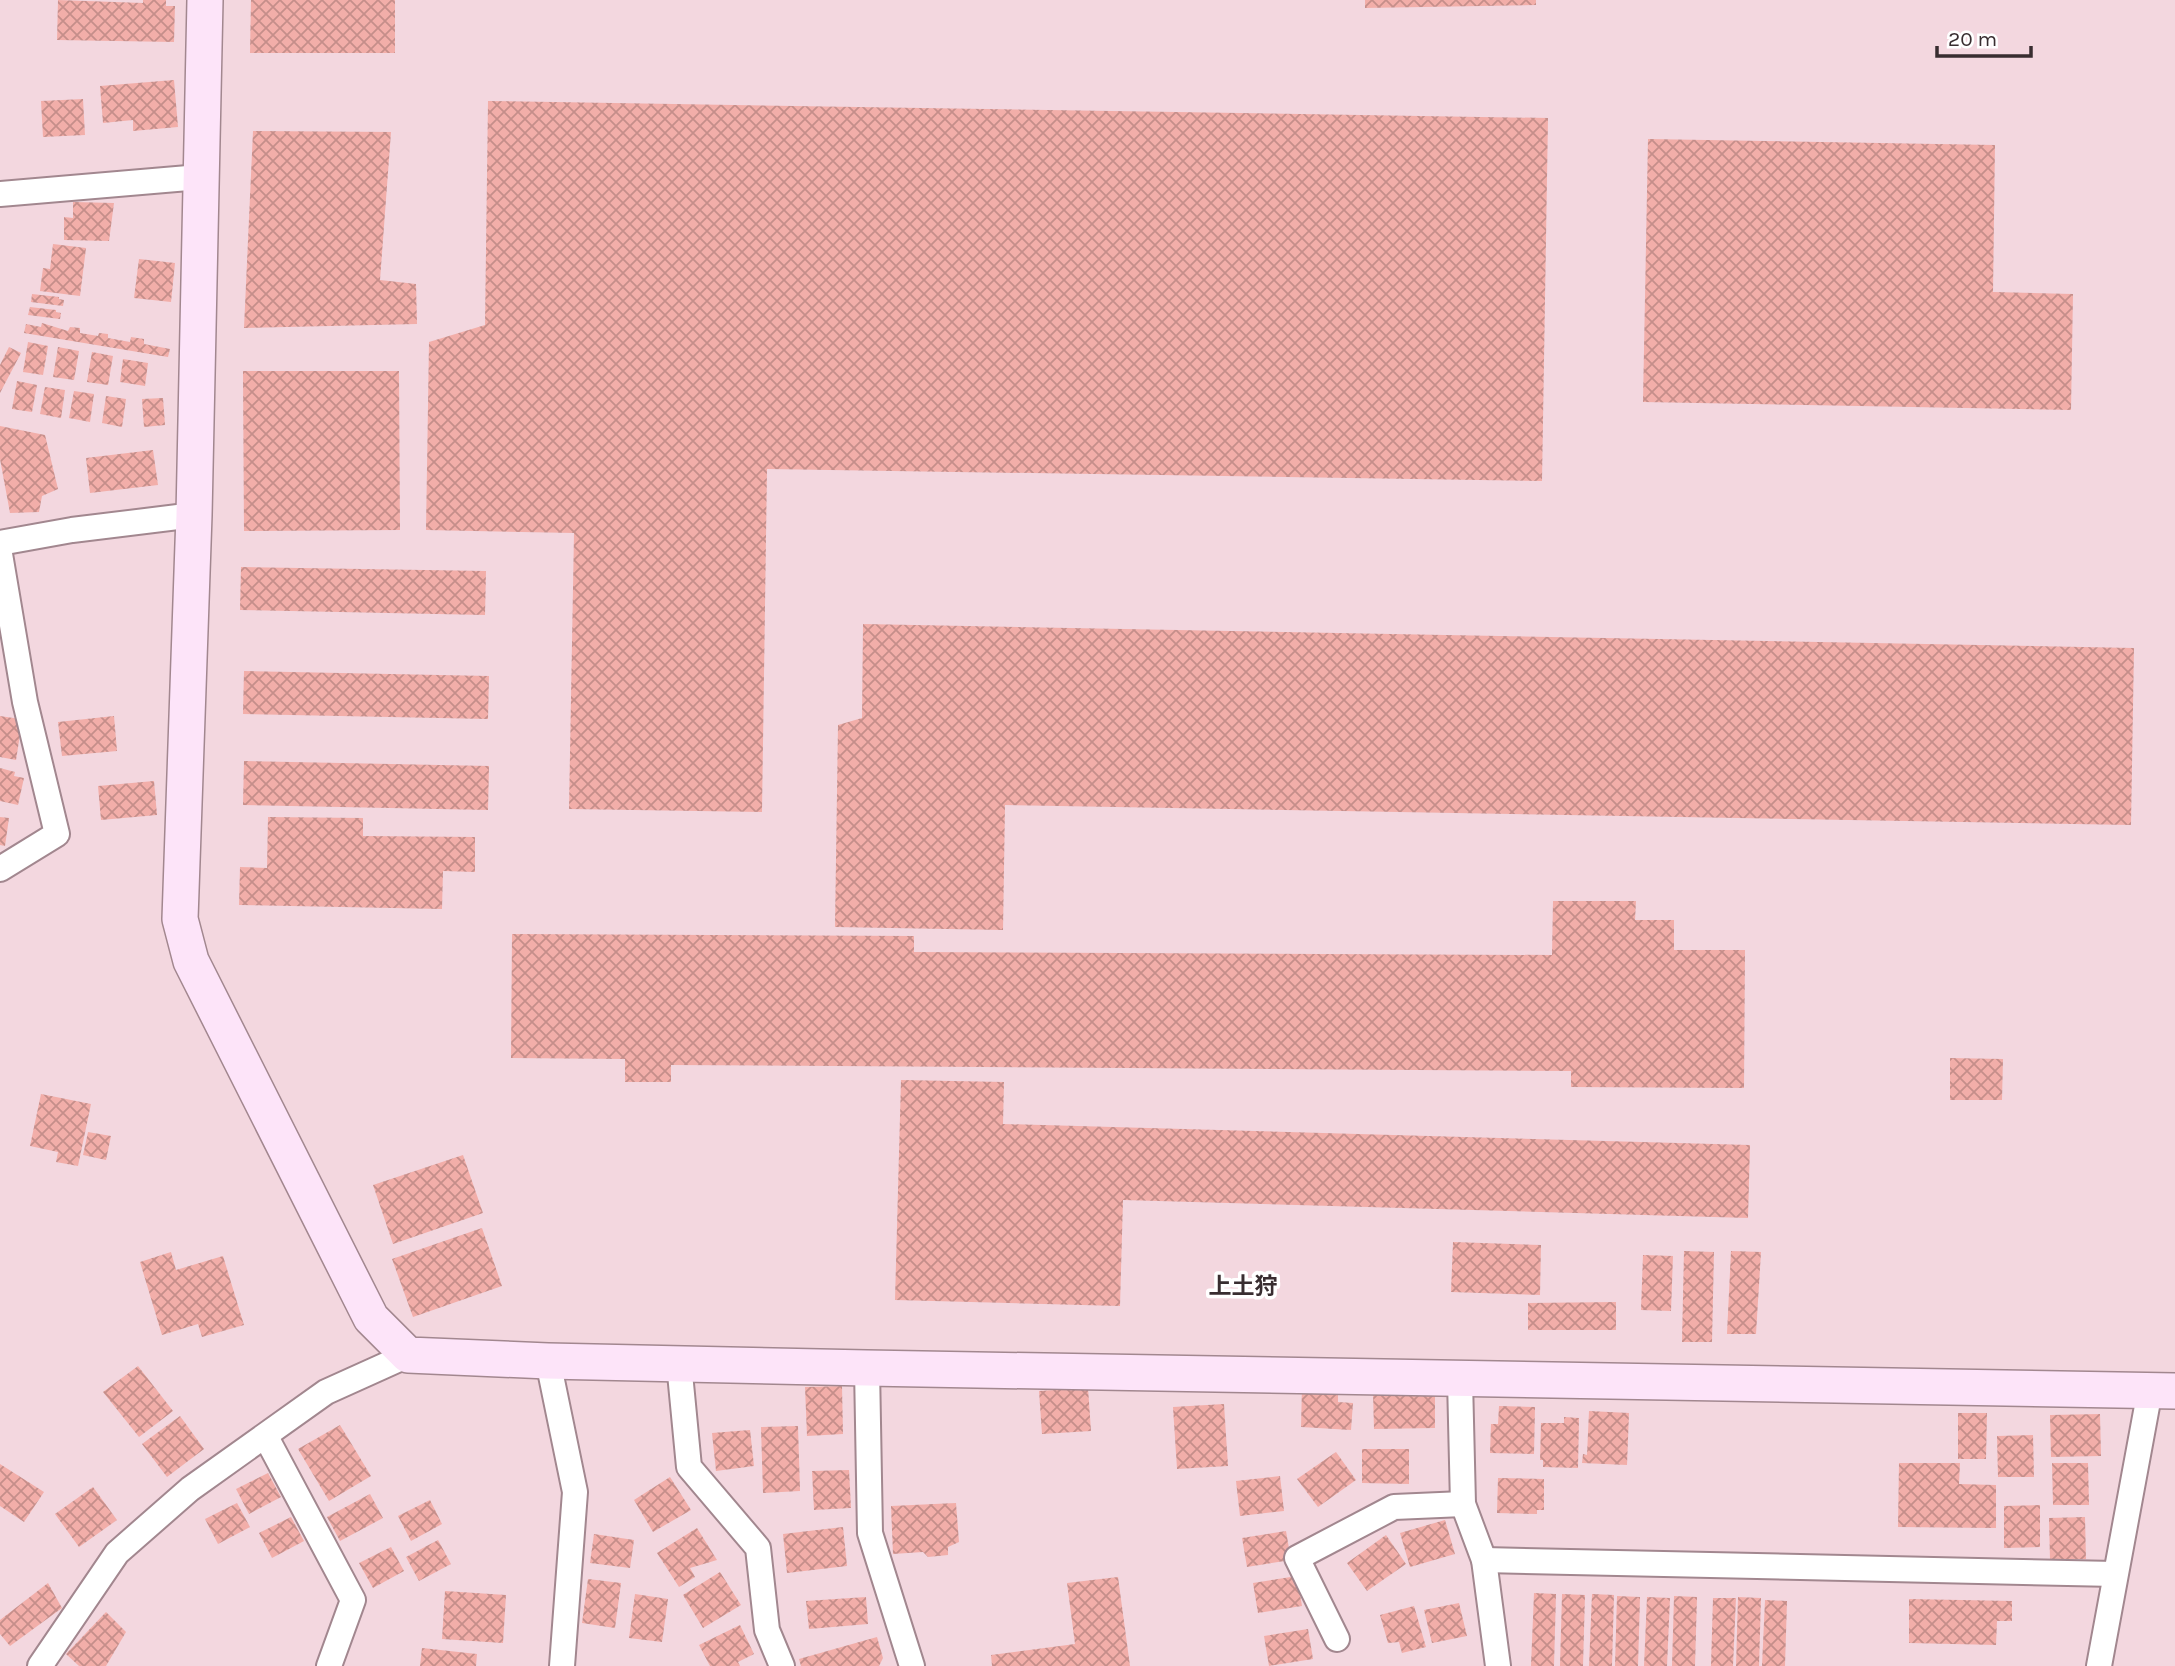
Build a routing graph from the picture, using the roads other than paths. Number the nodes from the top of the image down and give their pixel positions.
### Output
1 (205, 0) edge
2 (200, 177) junction
3 (0, 194) edge
4 (194, 515) junction
5 (0, 543) edge
6 (0, 554) edge
7 (0, 697) edge
8 (25, 702) junction
9 (0, 869) edge
10 (408, 1355) junction
11 (548, 1361) junction
12 (679, 1363) junction
13 (867, 1368) junction
14 (1460, 1380) junction
15 (2163, 1391) edge
16 (266, 1437) junction
17 (1463, 1504) junction
18 (1484, 1560) junction
19 (2115, 1574) junction
20 (1337, 1639) dead end
21 (40, 1666) edge
22 (329, 1666) edge
23 (562, 1666) edge
24 (782, 1666) edge
25 (912, 1666) edge
26 (1498, 1666) edge
27 (2099, 1666) edge

1 - 2 street
2 - 3 street
2 - 4 street
4 - 5 street
4 - 10 street
6 - 8 street
7 - 8 street
8 - 9 street
10 - 11 street
10 - 16 street
11 - 12 street
11 - 23 street
12 - 13 street
12 - 24 street
13 - 14 street
13 - 25 street
14 - 15 street
14 - 17 street
15 - 19 street
16 - 21 street
16 - 22 street
17 - 18 street
17 - 20 street
18 - 19 street
18 - 26 street
19 - 27 street

